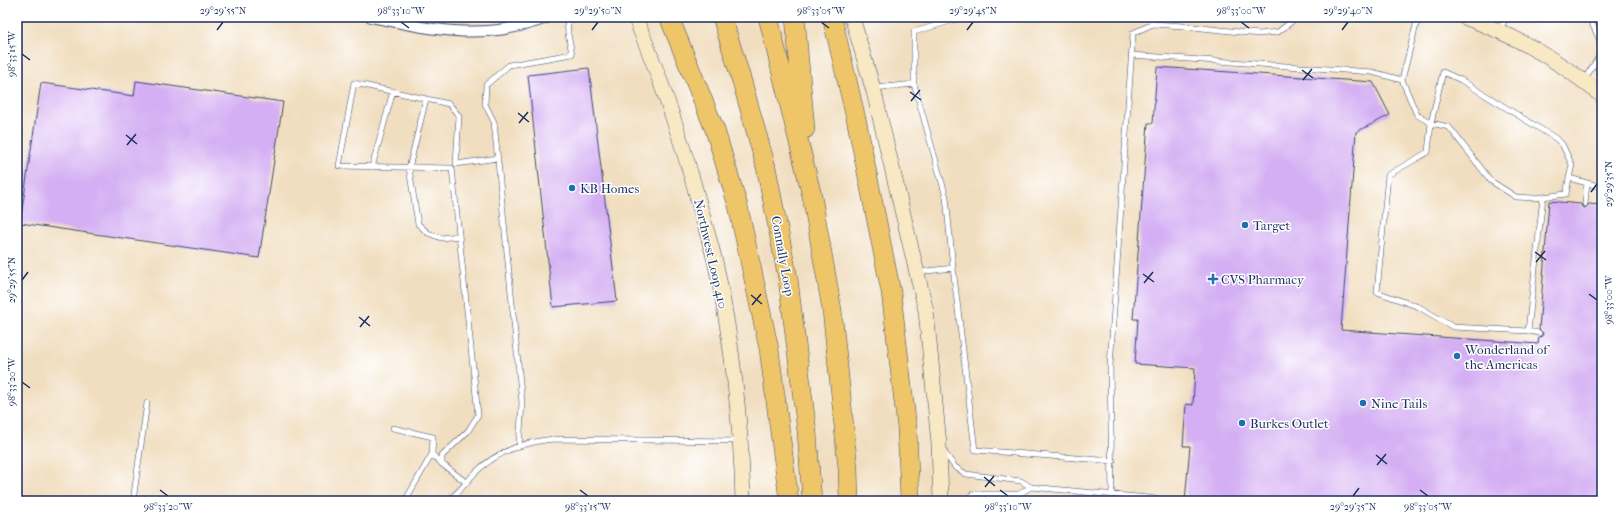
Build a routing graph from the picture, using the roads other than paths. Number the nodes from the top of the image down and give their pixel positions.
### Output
1 (370, 17) edge
2 (549, 17) edge
3 (567, 17) edge
4 (635, 17) edge
5 (668, 17) edge
6 (722, 17) edge
7 (768, 17) edge
8 (795, 17) edge
9 (832, 17) edge
10 (852, 17) edge
11 (1293, 17) edge
12 (1418, 17) edge
13 (1464, 17) edge
14 (1506, 17) edge
15 (1588, 17) edge
16 (532, 20) edge
17 (954, 20) dead end
18 (1499, 31) junction
19 (1602, 45) edge
20 (1602, 52) edge
21 (1131, 55) junction
22 (1402, 80) junction
23 (1584, 81) junction
24 (914, 84) junction
25 (872, 88) junction
26 (392, 91) junction
27 (1602, 96) edge
28 (426, 99) junction
29 (1431, 123) junction
30 (498, 158) junction
31 (454, 166) junction
32 (372, 167) junction
33 (409, 168) junction
34 (1569, 178) junction
35 (1587, 183) junction
36 (1602, 188) edge
37 (812, 196) junction
38 (1543, 197) junction
39 (1585, 204) dead end
40 (459, 236) junction
41 (953, 268) junction
42 (917, 272) junction
43 (1528, 332) junction
44 (1539, 333) dead end
45 (147, 403) dead end
46 (393, 428) dead end
47 (741, 441) junction
48 (939, 444) junction
49 (519, 446) junction
50 (432, 454) junction
51 (1113, 461) junction
52 (442, 464) junction
53 (467, 483) junction
54 (1031, 487) junction
55 (458, 494) junction
56 (1112, 494) junction
57 (1148, 499) edge
58 (132, 501) edge
59 (405, 501) edge
60 (448, 501) edge
61 (456, 501) edge
62 (743, 501) edge
63 (789, 501) edge
64 (812, 501) edge
65 (849, 501) edge
66 (910, 501) edge
67 (941, 501) edge
68 (964, 501) edge
69 (1169, 501) edge

1 - 16 street
2 - 16 street
3 - 30 lane
4 - 47 main road, Northwest Loop 410
5 - 63 highway
6 - 64 highway, Connally Loop
7 - 37 highway
8 - 37 highway
9 - 66 highway
10 - 25 main road
11 - 21 lane
12 - 22 lane
13 - 18 main road
14 - 18 lane
15 - 19 lane
17 - 24 lane
18 - 23 main road
20 - 23 lane
21 - 22 lane
21 - 51 lane
22 - 29 lane
23 - 27 main road
24 - 25 lane
24 - 41 lane
25 - 42 main road
26 - 28 lane
26 - 32 lane
26 - 32 lane
28 - 31 lane
28 - 33 lane
29 - 34 lane
29 - 38 lane
29 - 43 lane
30 - 31 lane
30 - 49 lane
31 - 33 lane
31 - 40 lane
32 - 33 lane
33 - 40 lane
34 - 35 lane
34 - 38 lane
35 - 36 lane
35 - 39 lane
37 - 65 highway
38 - 43 lane
40 - 52 lane
41 - 42 lane
41 - 51 lane
42 - 48 main road
43 - 44 lane
45 - 58 lane
46 - 50 lane
47 - 49 lane
47 - 62 main road, Northwest Loop 410
48 - 54 lane
48 - 67 main road
49 - 53 lane
50 - 52 lane
50 - 59 lane
51 - 56 lane
52 - 53 lane
53 - 55 lane
54 - 56 lane
54 - 68 lane
55 - 60 lane
55 - 61 lane
56 - 57 lane
57 - 69 lane

